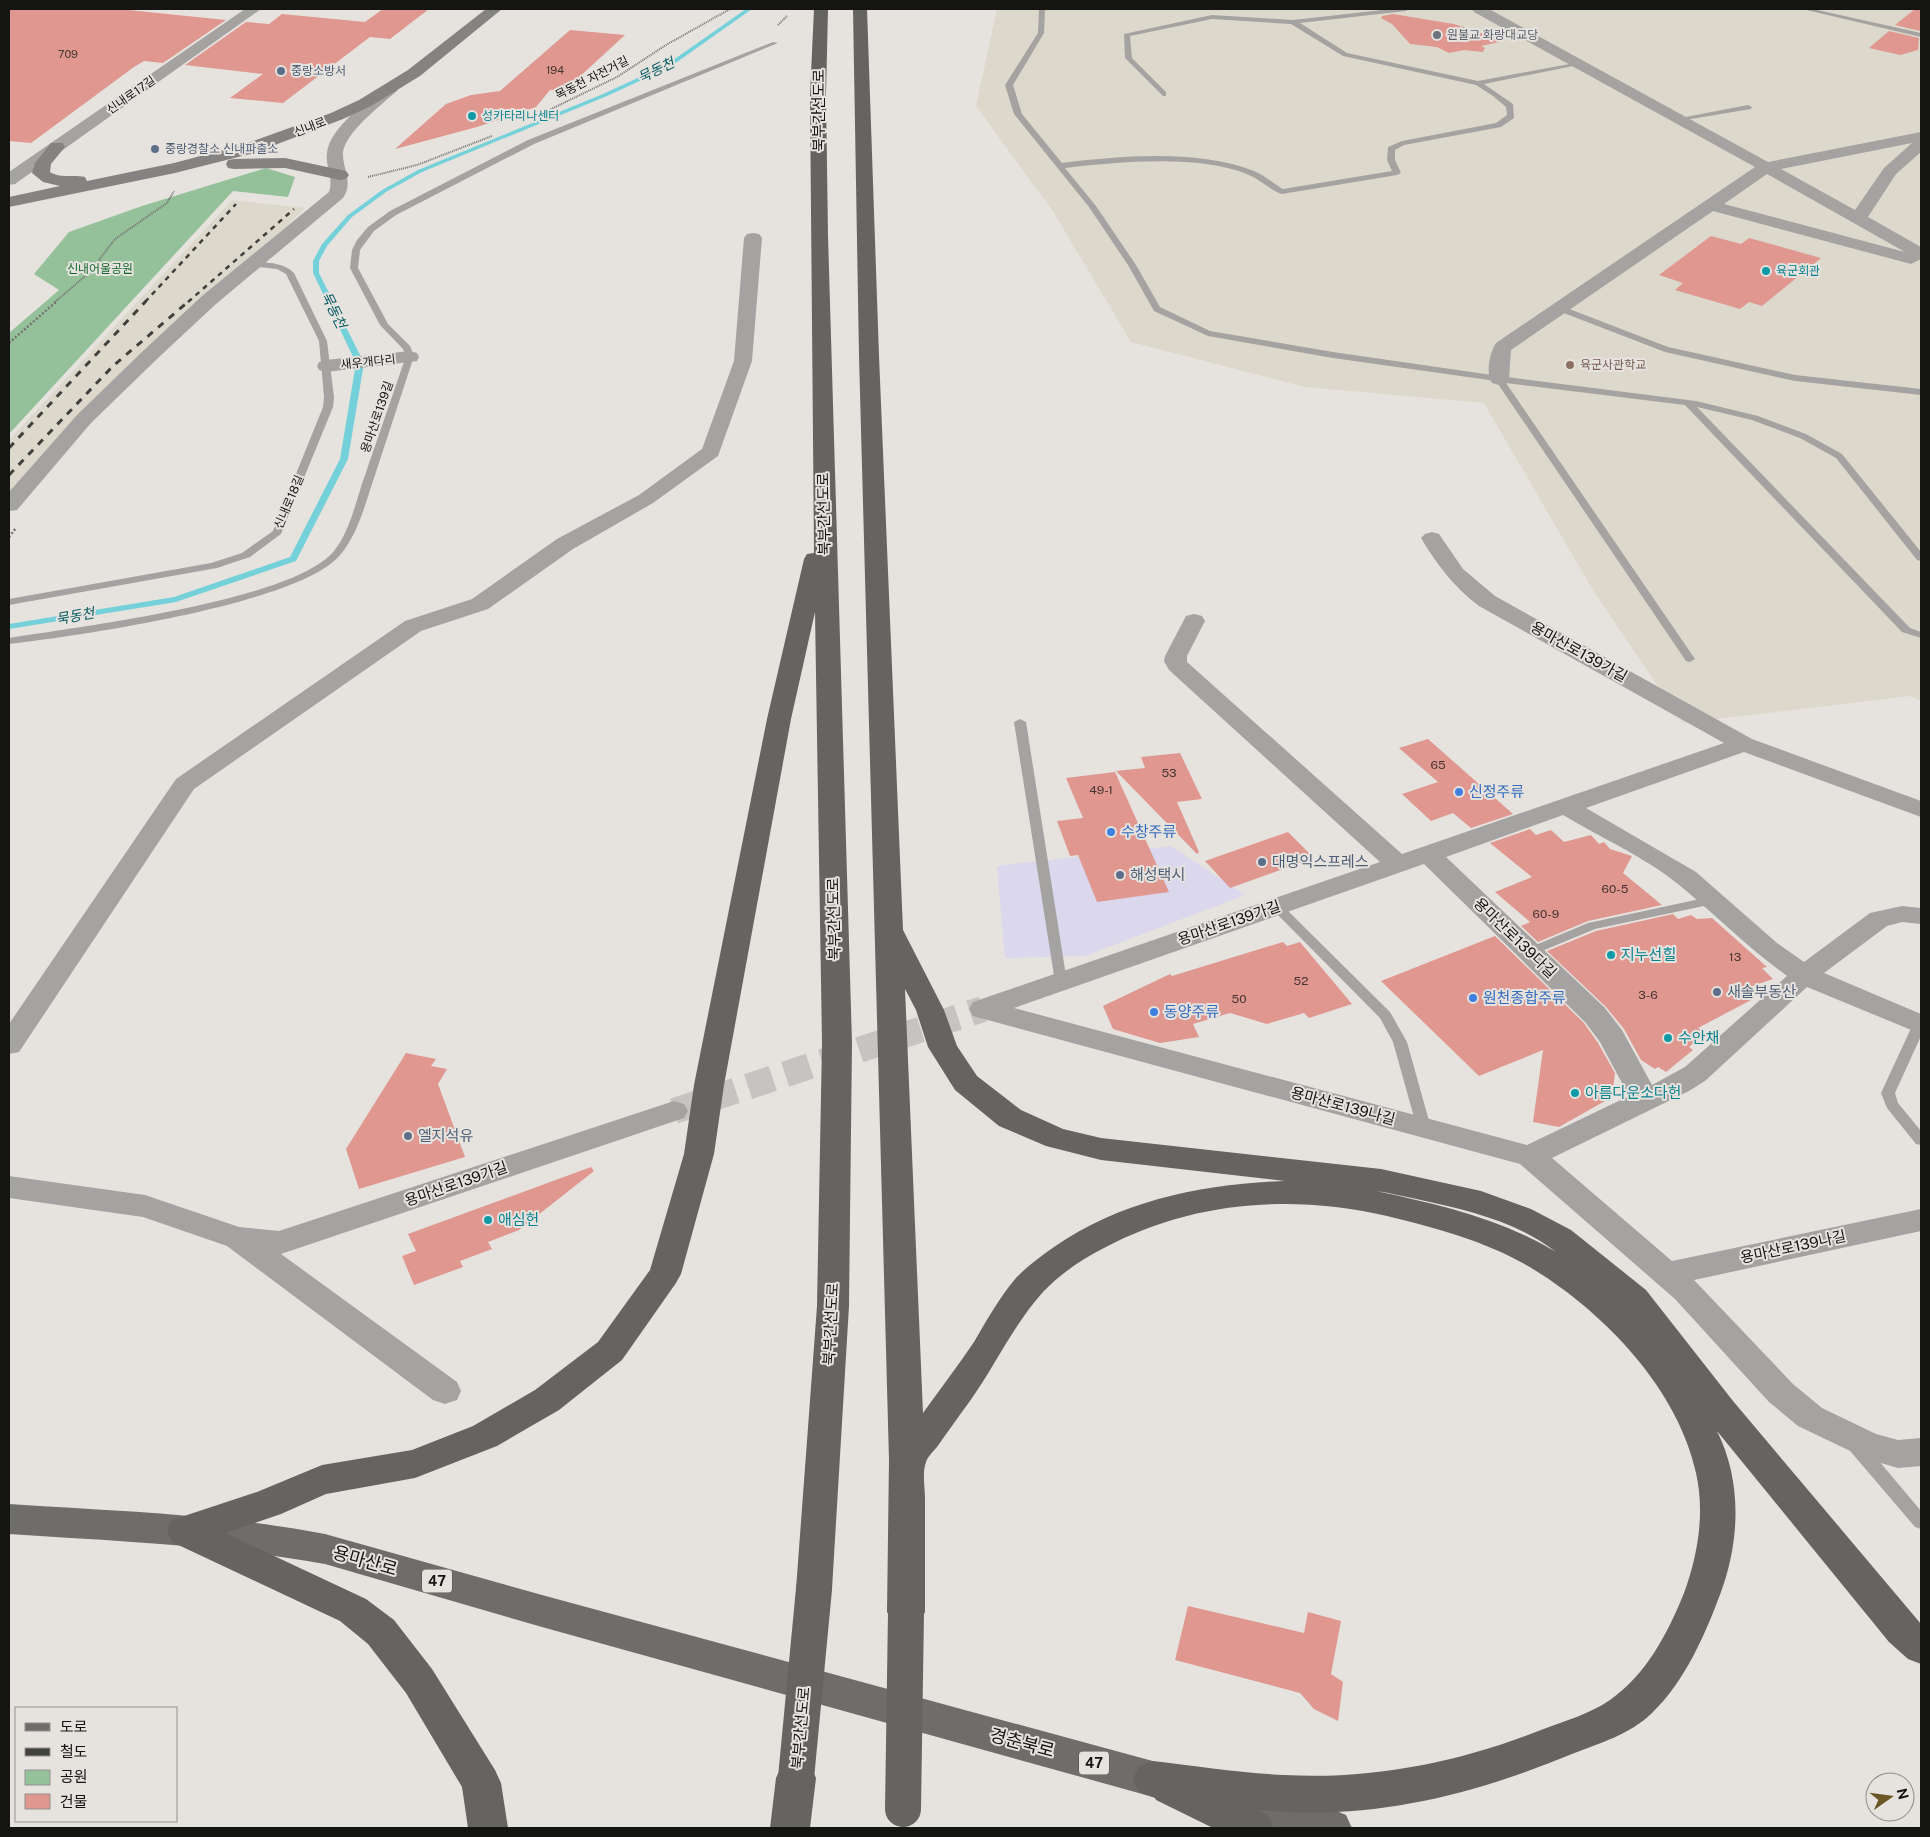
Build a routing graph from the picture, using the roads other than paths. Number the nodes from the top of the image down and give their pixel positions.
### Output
1 (254, 9) edge
2 (495, 9) edge
3 (860, 9) edge
4 (1042, 9) edge
5 (1406, 9) edge
6 (1479, 9) edge
7 (1805, 9) edge
8 (821, 12) edge
9 (1293, 22) junction
10 (1921, 35) edge
11 (774, 43) dead end
12 (1578, 63) junction
13 (1478, 83) junction
14 (391, 88) junction
15 (1163, 94) dead end
16 (1748, 106) dead end
17 (1679, 119) junction
18 (1921, 138) edge
19 (1921, 144) edge
20 (57, 147) junction
21 (1060, 166) junction
22 (1766, 167) junction
23 (175, 168) junction
24 (340, 175) junction
25 (126, 177) junction
26 (9, 180) edge
27 (9, 202) edge
28 (1710, 206) junction
29 (1858, 219) junction
30 (752, 238) dead end
31 (1921, 254) edge
32 (1921, 262) edge
33 (253, 264) junction
34 (1559, 308) junction
35 (410, 357) junction
36 (326, 366) junction
37 (1499, 380) junction
38 (1921, 392) edge
39 (1688, 403) junction
40 (9, 505) edge
41 (824, 518) junction
42 (1432, 538) dead end
43 (1921, 558) edge
44 (9, 602) edge
45 (1194, 621) dead end
46 (1921, 635) edge
47 (9, 641) edge
48 (1690, 659) dead end
49 (1020, 722) dead end
50 (1744, 744) junction
51 (1565, 806) junction
52 (1921, 809) edge
53 (1428, 854) junction
54 (1398, 864) junction
55 (1714, 900) junction
56 (1277, 907) junction
57 (1921, 916) edge
58 (889, 927) junction
59 (1530, 952) junction
60 (1804, 975) junction
61 (1061, 982) junction
62 (983, 1009) joint
63 (1921, 1025) edge
64 (9, 1045) edge
65 (1646, 1100) junction
66 (674, 1112) tunnel mouth
67 (1424, 1128) junction
68 (1921, 1140) edge
69 (1530, 1156) junction
70 (9, 1187) edge
71 (1921, 1220) edge
72 (237, 1238) junction
73 (1665, 1274) junction
74 (445, 1392) dead end
75 (1849, 1437) junction
76 (1921, 1452) edge
77 (908, 1460) junction
78 (9, 1519) edge
79 (1921, 1522) edge
80 (185, 1531) junction
81 (1921, 1647) edge
82 (856, 1698) joint
83 (1153, 1779) junction
84 (902, 1818) edge
85 (488, 1828) edge
86 (790, 1828) edge
87 (1254, 1828) edge
88 (1332, 1828) edge

1 - 20 street, 신내로17길
2 - 14 main road, 신내로
3 - 58 highway
4 - 21 lane
5 - 9 lane
6 - 12 street
7 - 10 lane
8 - 41 highway, 북부간선도로
9 - 13 lane
9 - 15 lane
11 - 35 lane
12 - 13 lane
12 - 17 street
13 - 21 lane
14 - 23 main road, 신내로
14 - 24 street
16 - 17 lane
17 - 22 street
18 - 22 street
19 - 29 street
20 - 25 main road
20 - 26 street, 신내로17길
21 - 37 lane
22 - 28 street
22 - 29 street
23 - 24 main road
23 - 25 main road, 신내로
24 - 33 street
25 - 27 main road, 신내로
28 - 32 street
28 - 34 street
29 - 31 street
30 - 64 street
33 - 36 lane, 신내로18길
33 - 40 street
34 - 37 street
34 - 38 lane
35 - 36 street, 새우개다리
35 - 47 lane, 용마산로139길
36 - 44 lane, 신내로18길
37 - 39 lane
37 - 48 lane
39 - 43 lane
39 - 46 lane
41 - 80 highway
41 - 86 highway, 북부간선도로, bridge
42 - 50 street, 용마산로139가길
45 - 54 street
49 - 61 lane
50 - 51 street, 용마산로139가길
50 - 52 street, 용마산로139가길
51 - 53 street, 용마산로139가길
51 - 55 street
53 - 54 street, 용마산로139가길
53 - 59 street, 용마산로139다길
54 - 56 street, 용마산로139가길
55 - 59 lane
55 - 60 street
56 - 61 street, 용마산로139가길
56 - 67 lane
57 - 60 street
58 - 77 highway
58 - 81 highway
59 - 65 street, 용마산로139다길
60 - 63 street
60 - 65 street
61 - 62 street, 용마산로139가길
62 - 67 street, 용마산로139나길
63 - 68 lane
65 - 69 street
66 - 72 street, 용마산로139가길
67 - 69 street, 용마산로139나길
69 - 73 street, 용마산로139나길
70 - 72 street, 용마산로139가길
71 - 73 street, 용마산로139나길
72 - 74 street, 용마산로139가길
73 - 75 street, 용마산로139나길
75 - 76 street, 용마산로139나길
75 - 79 lane, 용마산로139나길
77 - 83 highway
77 - 84 highway, bridge
78 - 80 main road, 용마산로 / 47
80 - 82 main road, 용마산로 / 47
80 - 85 highway
82 - 83 main road, 경춘북로 / 47
83 - 87 highway
83 - 88 main road, 경춘북로 / 47

